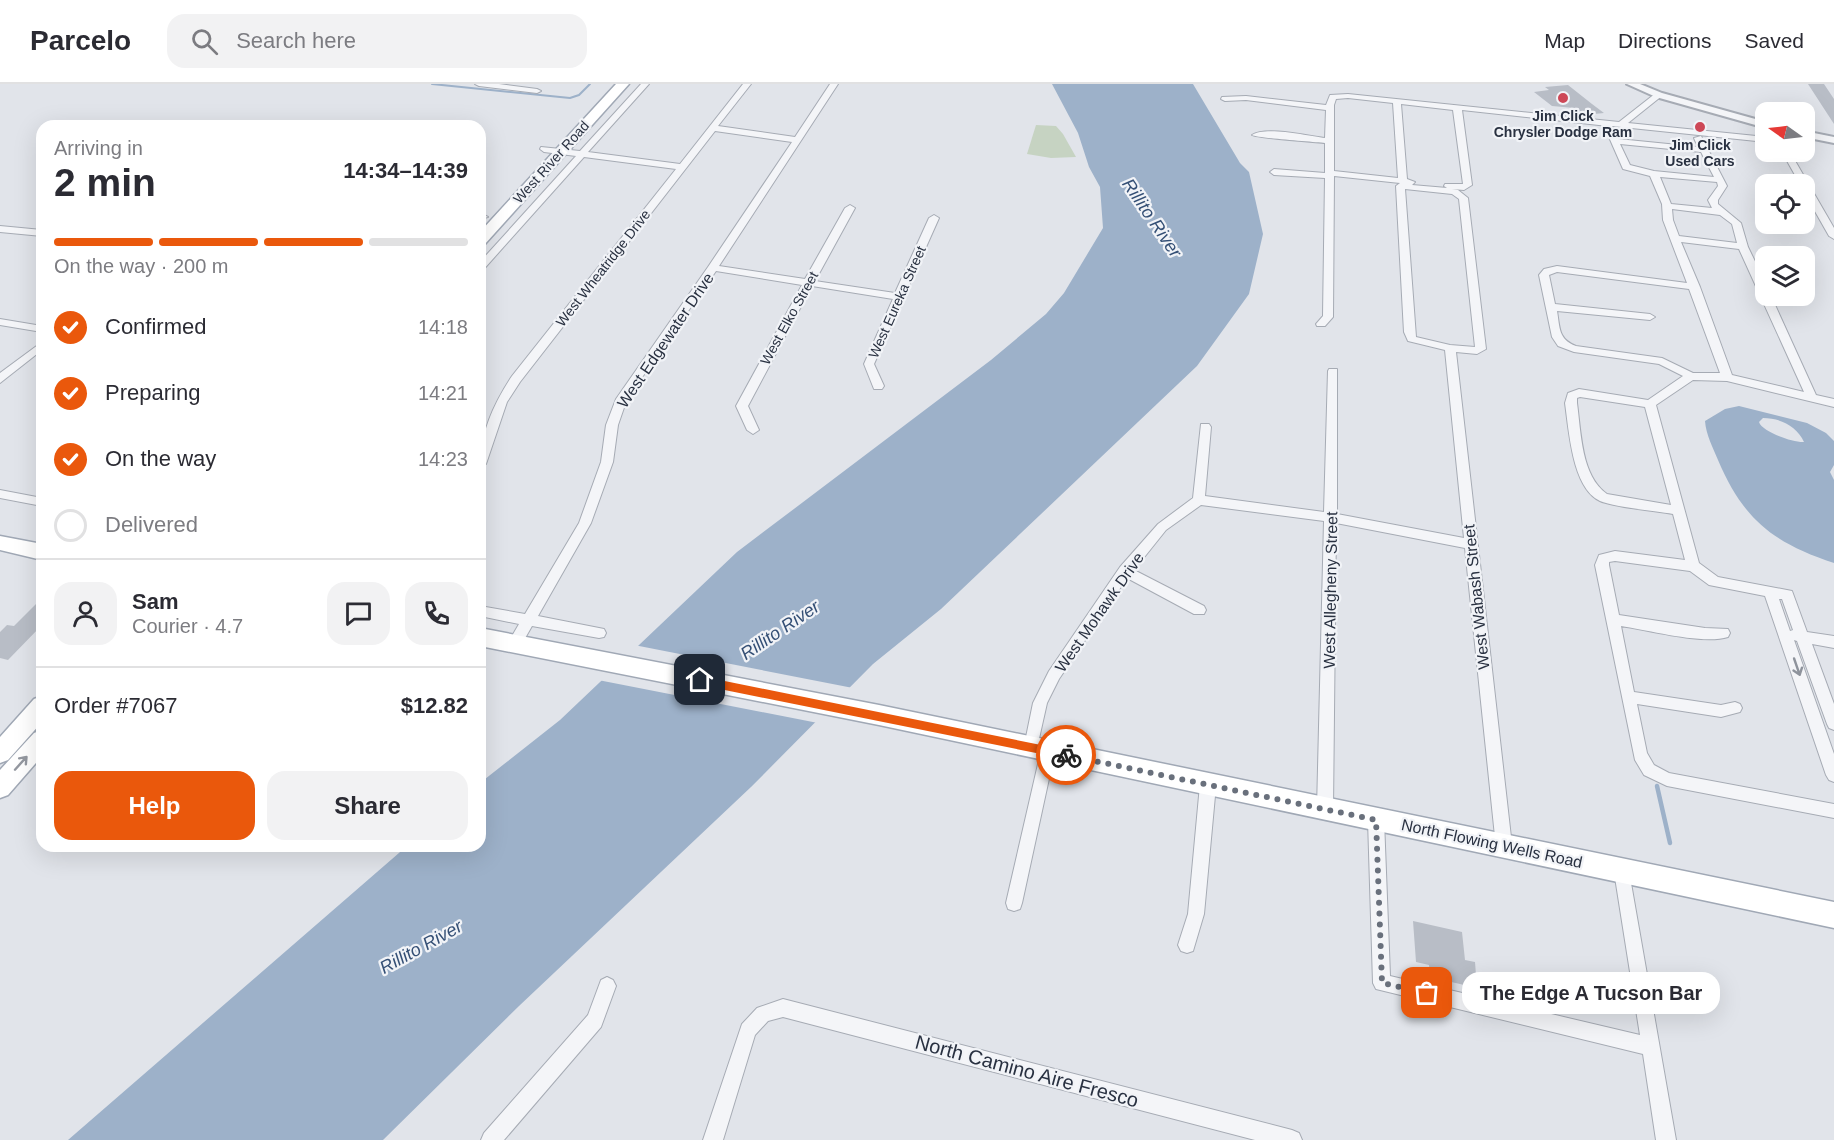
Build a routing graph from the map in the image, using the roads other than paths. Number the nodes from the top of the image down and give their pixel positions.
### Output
1 (479, 84) edge
2 (608, 84) edge
3 (623, 84) edge
4 (645, 84) edge
5 (747, 84) edge
6 (834, 84) edge
7 (1632, 84) edge
8 (532, 88) edge
9 (1659, 95) junction
10 (1225, 99) dead end
11 (1397, 101) junction
12 (1330, 108) junction
13 (1457, 108) junction
14 (1755, 122) edge
15 (1624, 125) junction
16 (711, 128) junction
17 (1609, 128) dead end
18 (1256, 135) dead end
19 (1815, 136) edge
20 (1698, 138) dead end
21 (1755, 139) edge
22 (799, 140) junction
23 (1834, 140) edge
24 (1330, 141) junction
25 (1614, 141) junction
26 (544, 149) junction
27 (1704, 150) junction
28 (559, 151) junction
29 (582, 154) junction
30 (1792, 162) edge
31 (681, 167) junction
32 (1274, 172) dead end
33 (1654, 174) junction
34 (1329, 175) junction
35 (1719, 180) junction
36 (1403, 181) junction
37 (1667, 206) junction
38 (850, 208) dead end
39 (486, 212) edge
40 (1722, 212) junction
41 (934, 218) dead end
42 (0, 229) edge
43 (36, 232) edge
44 (486, 234) edge
45 (1834, 236) edge
46 (1677, 239) junction
47 (1743, 247) junction
48 (486, 261) edge
49 (713, 268) junction
50 (1755, 272) edge
51 (810, 282) junction
52 (1695, 287) junction
53 (899, 297) junction
54 (1771, 306) edge
55 (1550, 307) junction
56 (1650, 317) dead end
57 (0, 322) edge
58 (1321, 324) dead end
59 (36, 328) edge
60 (1450, 348) junction
61 (36, 350) edge
62 (1333, 371) dead end
63 (1690, 376) junction
64 (1728, 377) junction
65 (0, 379) edge
66 (878, 386) dead end
67 (1811, 396) junction
68 (1650, 404) junction
69 (1834, 404) edge
70 (1205, 427) dead end
71 (753, 430) dead end
72 (486, 446) edge
73 (0, 494) edge
74 (1199, 500) junction
75 (36, 501) edge
76 (1676, 510) junction
77 (1332, 518) junction
78 (0, 543) edge
79 (1470, 544) junction
80 (36, 551) edge
81 (1693, 566) junction
82 (1125, 571) junction
83 (1770, 592) junction
84 (1199, 610) dead end
85 (486, 612) edge
86 (1613, 619) junction
87 (528, 620) junction
88 (599, 633) dead end
89 (1723, 633) dead end
90 (1785, 633) junction
91 (1803, 636) junction
92 (486, 638) edge
93 (1834, 642) edge
94 (515, 643) junction
95 (1630, 697) junction
96 (1735, 708) dead end
97 (36, 713) edge
98 (1834, 724) edge
99 (36, 747) edge
100 (1039, 749) junction
101 (0, 753) edge
102 (1834, 775) edge
103 (1208, 785) junction
104 (0, 787) edge
105 (1325, 809) junction
106 (1834, 811) edge
107 (1376, 820) junction
108 (1504, 846) junction
109 (1622, 871) junction
110 (1014, 903) dead end
111 (1834, 915) edge
112 (1187, 945) dead end
113 (607, 986) dead end
114 (1651, 1047) junction
115 (491, 1140) edge
116 (713, 1140) edge
117 (1292, 1140) edge
118 (1666, 1140) edge

1 - 8 street
2 - 26 main road, West River Road
3 - 28 main road, West River Road
4 - 29 street
5 - 16 street, West Wheatridge Drive
6 - 22 street, West Edgewater Drive
7 - 9 street
9 - 14 street
9 - 15 street
10 - 12 street
11 - 12 street
11 - 13 street
11 - 36 street
12 - 24 street
13 - 15 street
13 - 36 street
15 - 21 street
16 - 22 street
16 - 31 street, West Wheatridge Drive
17 - 25 street
18 - 24 street
19 - 23 street
20 - 27 street
22 - 49 street, West Edgewater Drive
24 - 34 street
25 - 27 street
25 - 33 street
26 - 28 street
26 - 39 main road, West River Road
27 - 35 street
28 - 29 street
28 - 44 main road, West River Road
29 - 31 street
29 - 48 street
30 - 45 street
31 - 72 street, West Wheatridge Drive
32 - 34 street
33 - 35 street
33 - 37 street
34 - 36 street
34 - 58 street
35 - 40 street
37 - 40 street
37 - 46 street
38 - 51 street, West Elko Street
40 - 47 street
41 - 53 street, West Eureka Street
42 - 43 street
46 - 47 street
46 - 52 street
47 - 50 street
49 - 51 street
49 - 87 street, West Edgewater Drive
51 - 53 street
51 - 71 street, West Elko Street
52 - 55 street
52 - 64 street
53 - 66 street, West Eureka Street
54 - 67 street
55 - 56 street
55 - 63 street
57 - 59 street
60 - 60 street
60 - 79 street, West Wabash Street
61 - 65 street
62 - 77 street, West Allegheny Street
63 - 64 street
63 - 68 street
64 - 67 street
67 - 69 street
68 - 76 street
68 - 76 street
70 - 74 street
73 - 75 street
74 - 77 street
74 - 82 street, West Mohawk Drive
76 - 81 street
77 - 79 street
77 - 105 street, West Allegheny Street
78 - 80 main road
79 - 108 street, West Wabash Street
81 - 83 street
81 - 86 street
82 - 84 street
82 - 100 street, West Mohawk Drive
83 - 90 street
83 - 91 street
85 - 87 street
86 - 89 street
86 - 95 street
87 - 88 street
87 - 94 street, West Edgewater Drive
90 - 91 street
90 -> 102 street
91 - 93 street
91 - 98 street
92 - 94 main road, North Flowing Wells Road
94 - 100 main road, North Flowing Wells Road
95 - 96 street
95 - 106 street
97 - 101 main road
104 -> 99 main road
100 - 103 main road, North Flowing Wells Road
100 - 110 street, West Mohawk Drive
103 - 105 main road, North Flowing Wells Road
103 - 112 street
105 - 107 main road, North Flowing Wells Road
107 - 108 main road, North Flowing Wells Road
107 - 114 street
108 - 109 main road, North Flowing Wells Road
109 - 111 main road, North Flowing Wells Road
109 - 114 street
113 - 115 street
114 - 118 street
116 - 117 street, North Camino Aire Fresco

